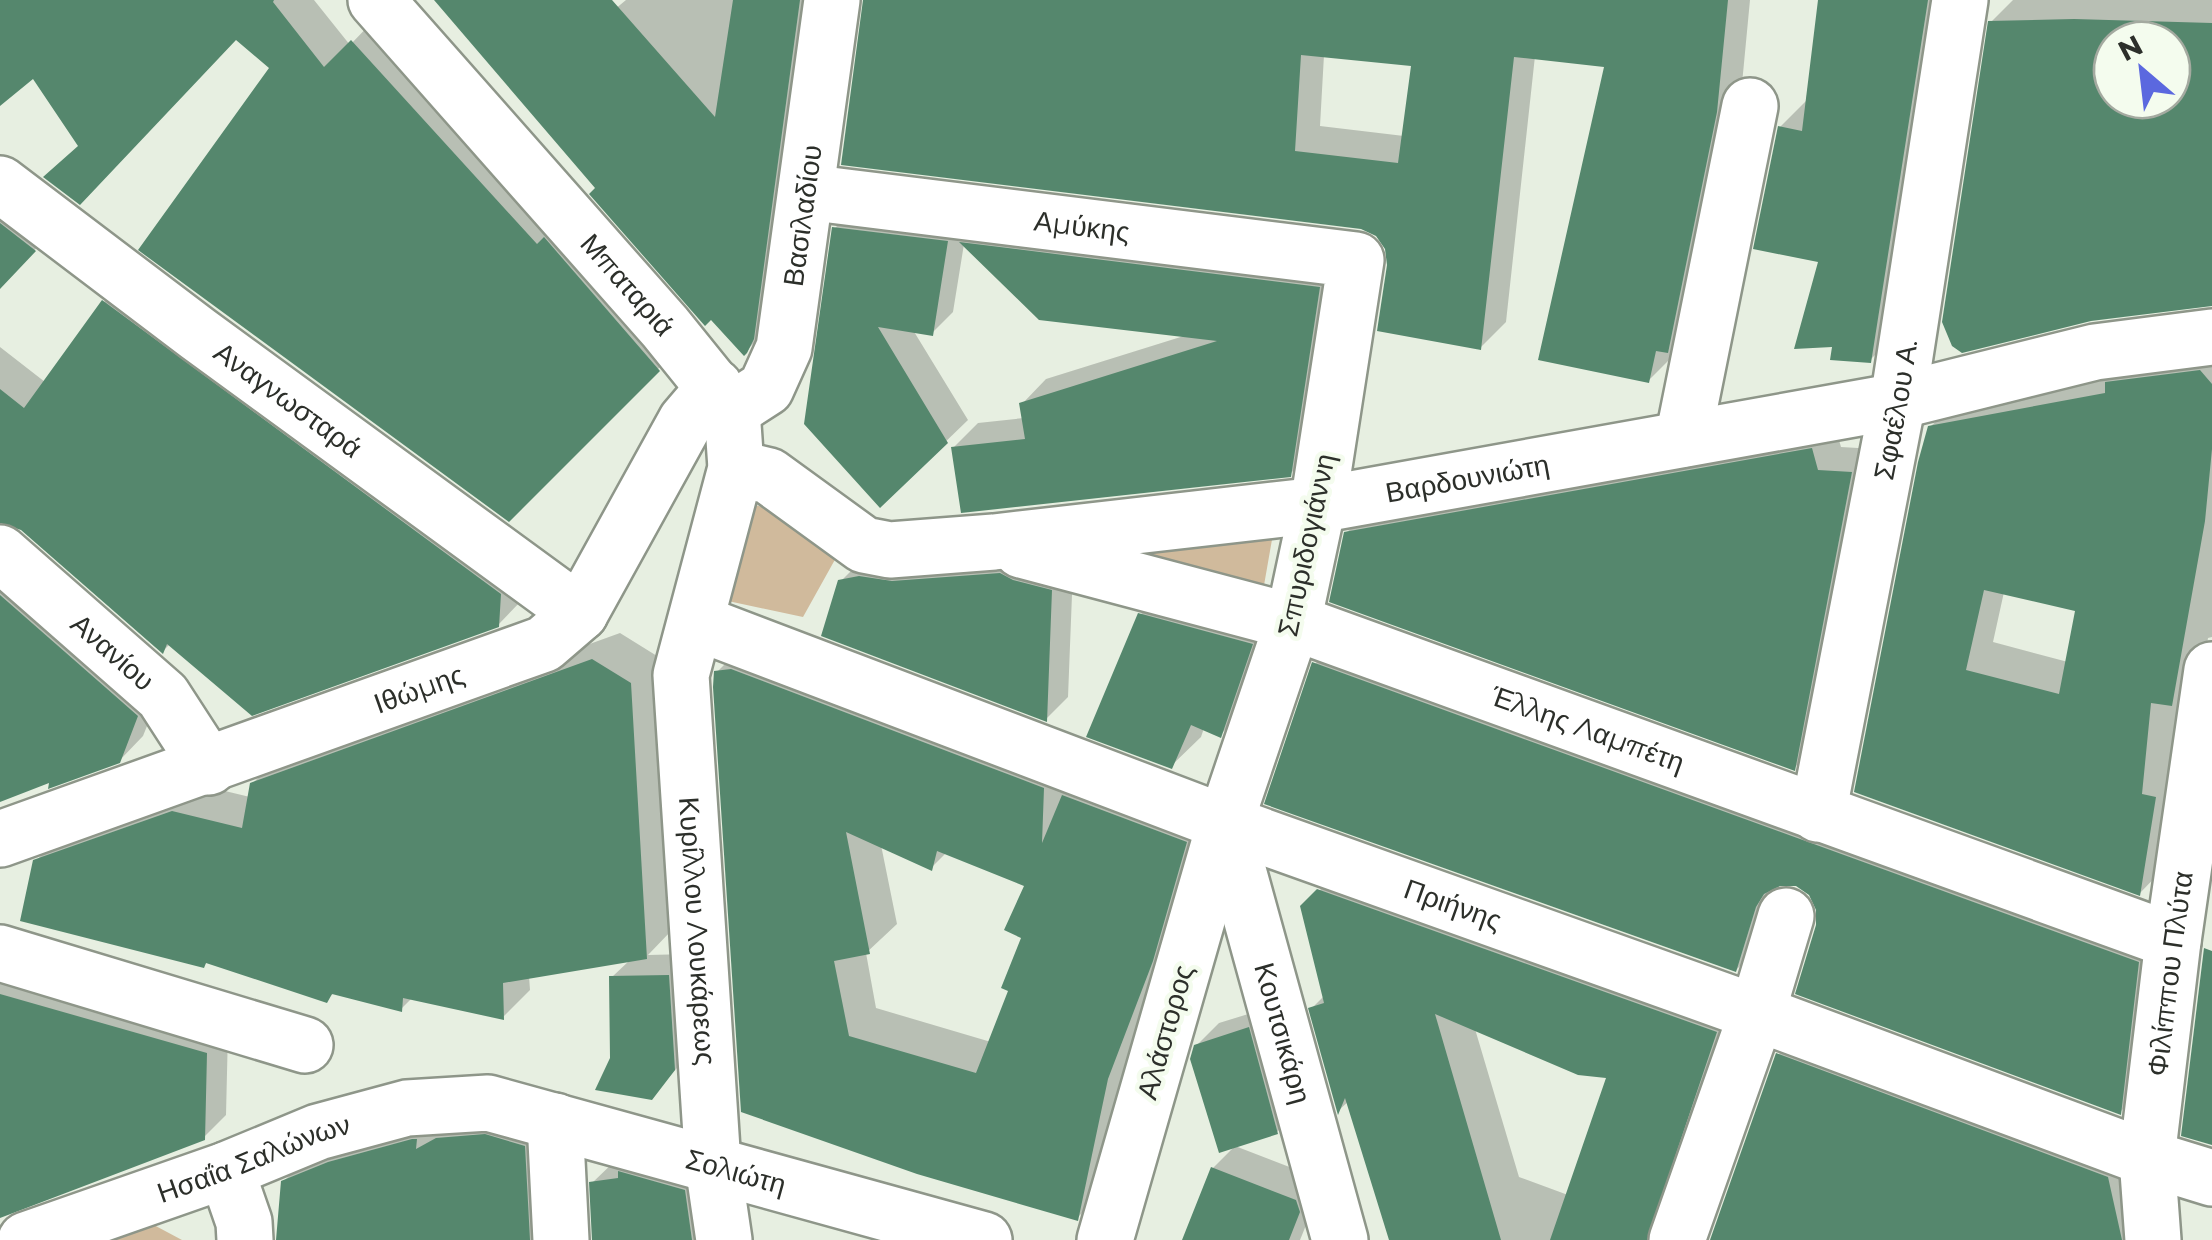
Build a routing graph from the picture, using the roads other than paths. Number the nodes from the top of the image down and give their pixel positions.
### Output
1 (376, 0) edge
2 (832, 0) edge
3 (1960, 0) edge
4 (1750, 106) dead end
5 (0, 184) edge
6 (806, 192) junction
7 (1356, 260) joint
8 (2212, 337) edge
9 (724, 398) junction
10 (1898, 401) junction
11 (1683, 440) junction
12 (736, 468) junction
13 (1318, 505) junction
14 (994, 542) junction
15 (0, 554) edge
16 (580, 613) junction
17 (696, 622) junction
18 (1293, 622) junction
19 (2212, 670) edge
20 (209, 766) junction
21 (1818, 814) junction
22 (1225, 823) junction
23 (0, 839) edge
24 (1786, 916) dead end
25 (2173, 941) junction
26 (0, 953) edge
27 (1757, 1013) junction
28 (304, 1045) dead end
29 (488, 1103) joint
30 (555, 1121) junction
31 (2147, 1158) junction
32 (713, 1165) junction
33 (226, 1170) junction
34 (2212, 1178) edge
35 (26, 1240) edge
36 (244, 1240) edge
37 (561, 1240) edge
38 (724, 1240) edge
39 (984, 1240) edge
40 (1105, 1240) edge
41 (1340, 1240) edge
42 (1677, 1240) edge
43 (2153, 1240) edge

1 - 9 street, Μπαταριά
2 - 6 street, Βασιλαδίου
3 - 10 street, Σφαέλου Α.
4 - 11 street
5 - 16 street, Αναγνωσταρά
6 - 7 street, Αμύκης
6 - 9 street, Βασιλαδίου
7 - 13 street, Σπυριδογιάννη
8 - 10 street, Βαρδουνιώτη
9 - 12 street
9 - 16 street, Ιθώμης
10 - 11 street, Βαρδουνιώτη
10 - 21 street, Σφαέλου Α.
11 - 13 street, Βαρδουνιώτη
12 - 14 street, Βαρδουνιώτη
12 - 17 street
13 - 14 street, Βαρδουνιώτη
13 - 18 street, Σπυριδογιάννη
14 - 18 street, Έλλης Λαμπέτη
15 - 20 street, Ανανίου
16 - 20 street, Ιθώμης
17 - 22 street, Πριήνης
17 - 32 street, Κυρίλλου Λουκάρεως
18 - 21 street, Έλλης Λαμπέτη
18 - 22 street, Σπυριδογιάννη
19 - 25 street, Φιλίππου Πλύτα
20 - 23 street, Ιθώμης
21 - 25 street, Έλλης Λαμπέτη
22 - 27 street, Πριήνης
22 - 40 street, Αλάστορος
22 - 41 street, Κουτσικάρη
24 - 27 street
25 - 31 street, Φιλίππου Πλύτα
26 - 28 street
27 - 31 street, Πριήνης
27 - 42 street
29 - 30 street, Σολιώτη
29 - 33 street, Ησαΐα Σαλώνων
30 - 32 street, Σολιώτη
30 - 37 street
31 - 34 street, Πριήνης
31 - 43 street, Φιλίππου Πλύτα
32 - 38 street, Κυρίλλου Λουκάρεως
32 - 39 street, Σολιώτη
33 - 35 street, Ησαΐα Σαλώνων
33 - 36 street

